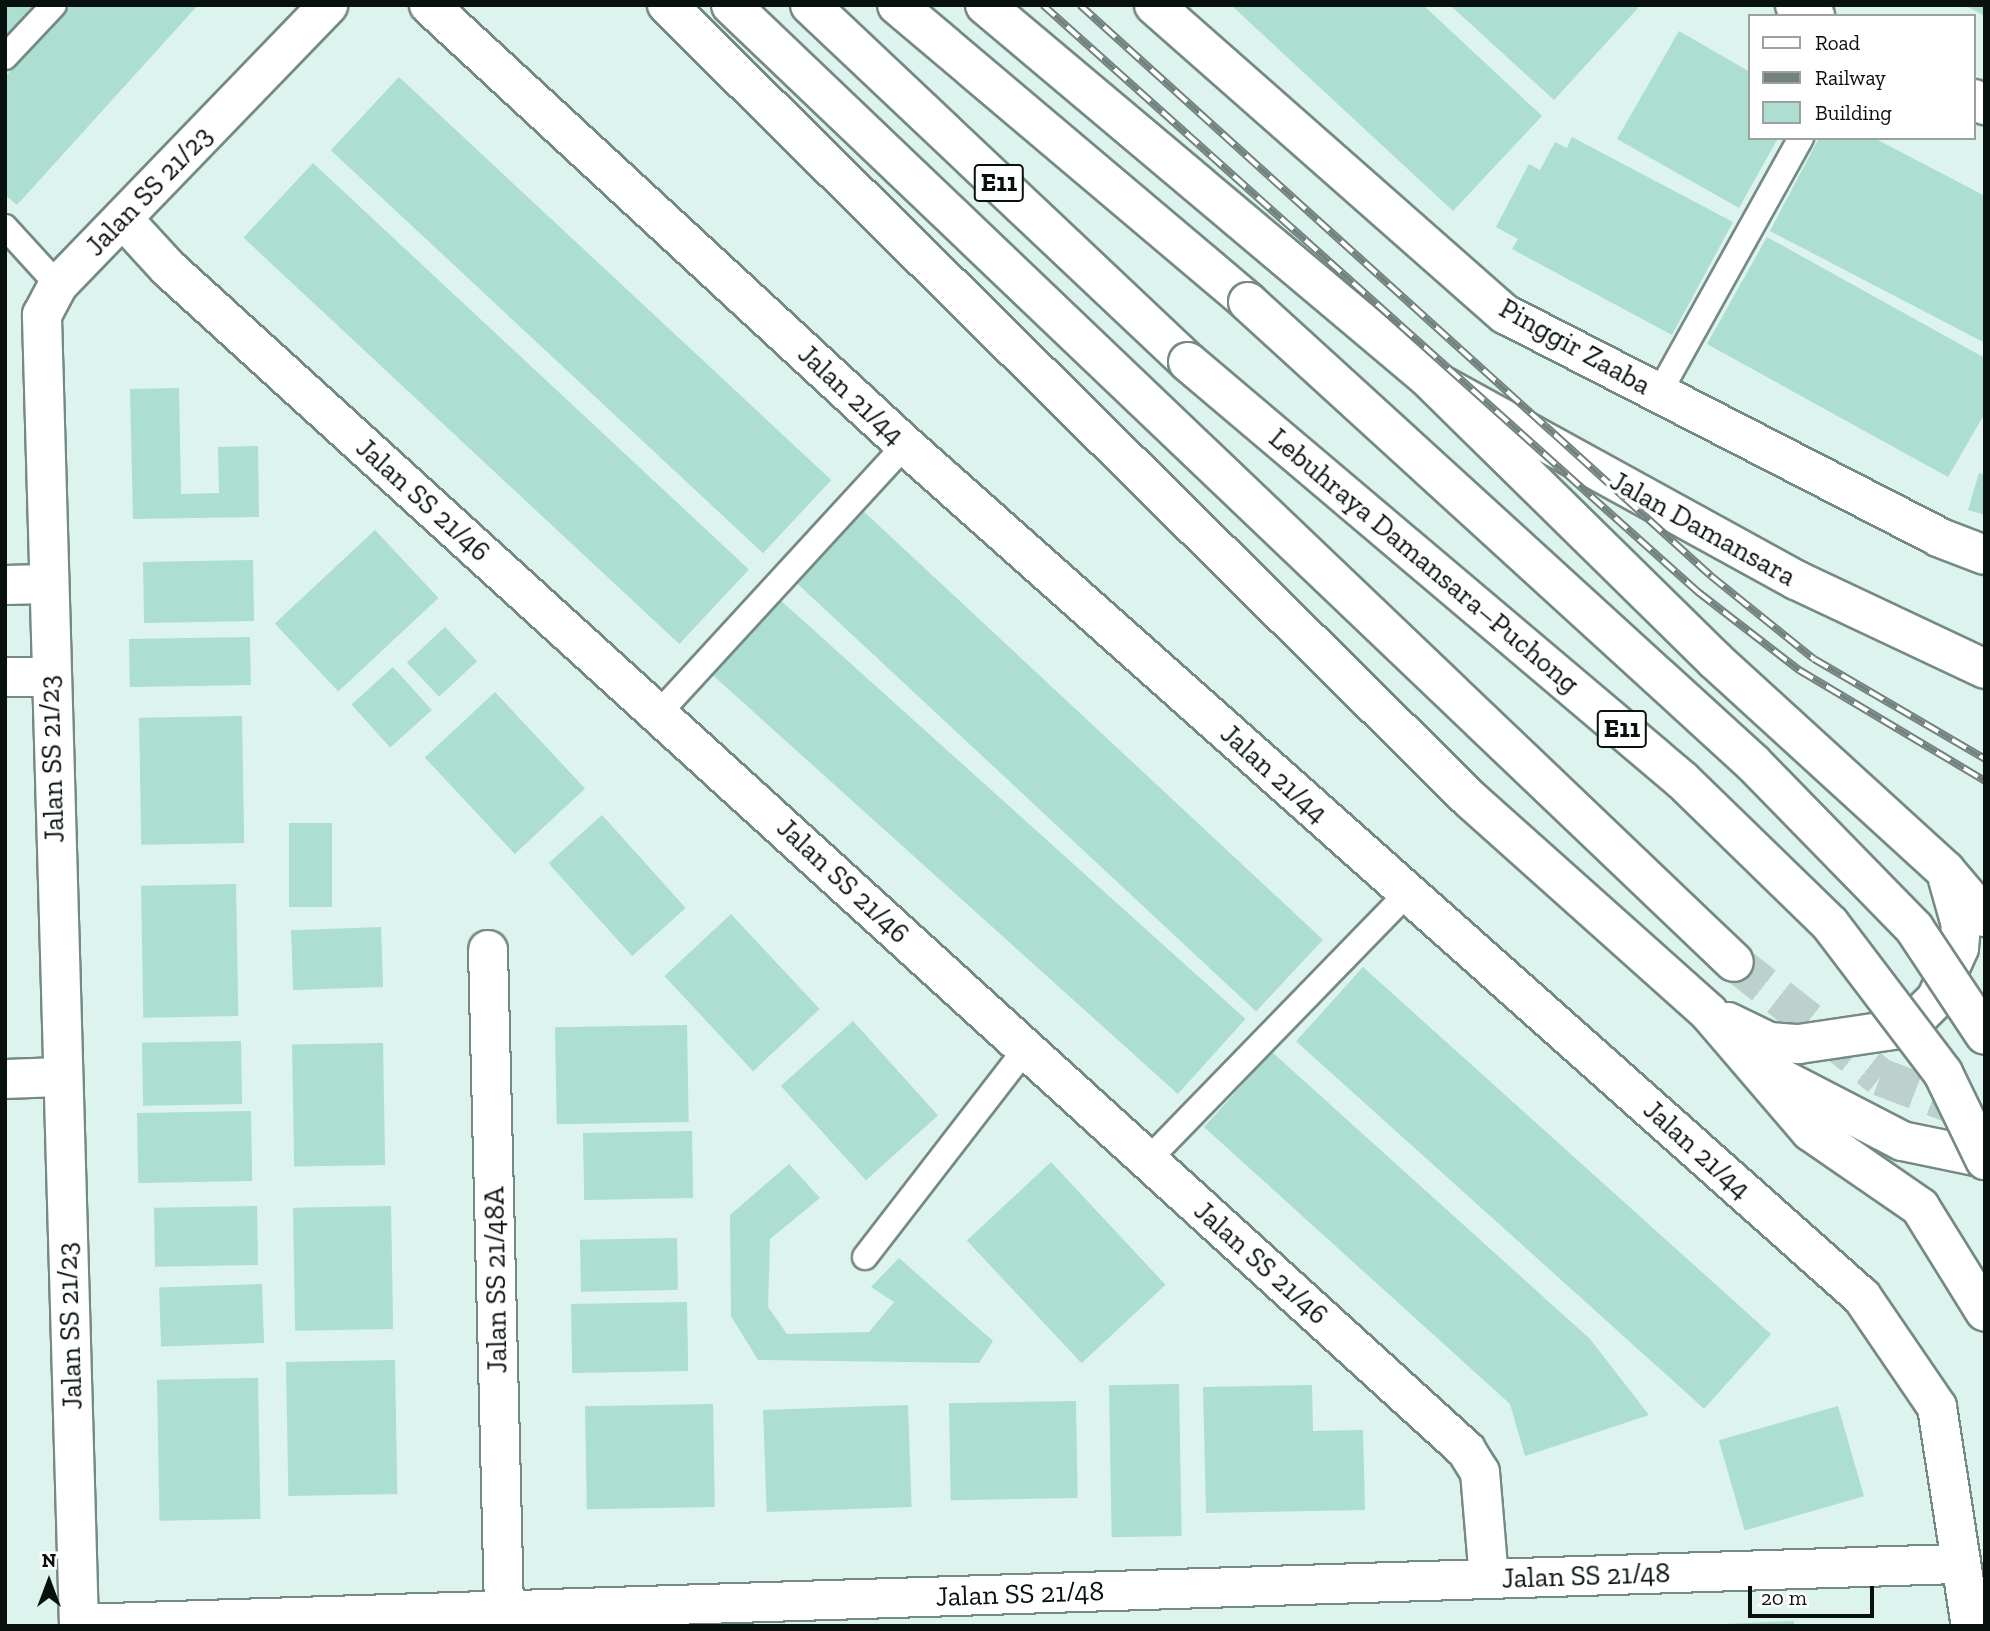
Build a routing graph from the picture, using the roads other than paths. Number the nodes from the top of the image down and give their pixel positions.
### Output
1 (54, 5) edge
2 (328, 5) edge
3 (429, 5) edge
4 (667, 5) edge
5 (731, 5) edge
6 (810, 5) edge
7 (897, 5) edge
8 (985, 5) edge
9 (1154, 5) edge
10 (1795, 5) edge
11 (1811, 14) edge
12 (5, 57) edge
13 (1800, 140) edge
14 (123, 219) junction
15 (5, 227) edge
16 (58, 285) junction
17 (1427, 377) junction
18 (1658, 393) junction
19 (905, 445) junction
20 (1985, 555) edge
21 (47, 584) junction
22 (5, 585) edge
23 (1985, 669) edge
24 (5, 677) edge
25 (49, 677) junction
26 (658, 714) junction
27 (1945, 870) junction
28 (1408, 893) junction
29 (1985, 917) edge
30 (488, 950) dead end
31 (1734, 962) tunnel mouth
32 (1708, 1012) junction
33 (1985, 1035) edge
34 (1025, 1050) junction
35 (1760, 1067) junction
36 (62, 1077) junction
37 (5, 1079) edge
38 (1985, 1159) edge
39 (1148, 1160) junction
40 (865, 1258) dead end
41 (1985, 1312) edge
42 (1960, 1564) junction
43 (1489, 1579) junction
44 (486, 1616) edge
45 (79, 1625) edge
46 (1971, 1626) edge

1 - 12 lane
2 - 14 main road, Jalan SS 21/23
3 - 19 main road, Jalan 21/44
4 - 32 main road
5 - 31 main road
6 - 38 main road, Lebuhraya Damansara–Puchong / E11, bridge
7 - 33 main road, E11, bridge
8 - 17 main road
9 - 18 main road, Pinggir Zaaba
10 - 11 main road
13 - 18 lane
14 - 16 main road, Jalan SS 21/23
14 - 26 main road, Jalan SS 21/46
15 - 16 lane
16 - 21 main road, Jalan SS 21/23
17 - 23 main road, Jalan Damansara
17 - 27 main road
18 - 20 main road, Pinggir Zaaba
19 - 26 lane
19 - 28 main road, Jalan 21/44
21 - 22 main road
21 - 25 main road, Jalan SS 21/23
24 - 25 main road
25 - 36 main road, Jalan SS 21/23
26 - 34 main road, Jalan SS 21/46
27 - 29 main road
27 - 32 main road
28 - 39 lane
28 - 42 main road, Jalan 21/44
30 - 44 main road, Jalan SS 21/48A
32 - 35 main road
34 - 39 main road, Jalan SS 21/46
34 - 40 lane
35 - 38 main road
35 - 41 main road
36 - 37 main road
36 - 45 main road, Jalan SS 21/23
39 - 43 main road, Jalan SS 21/46
42 - 43 main road, Jalan SS 21/48
42 - 46 main road, Jalan 21/44
43 - 44 main road, Jalan SS 21/48
44 - 45 main road, Jalan SS 21/48

